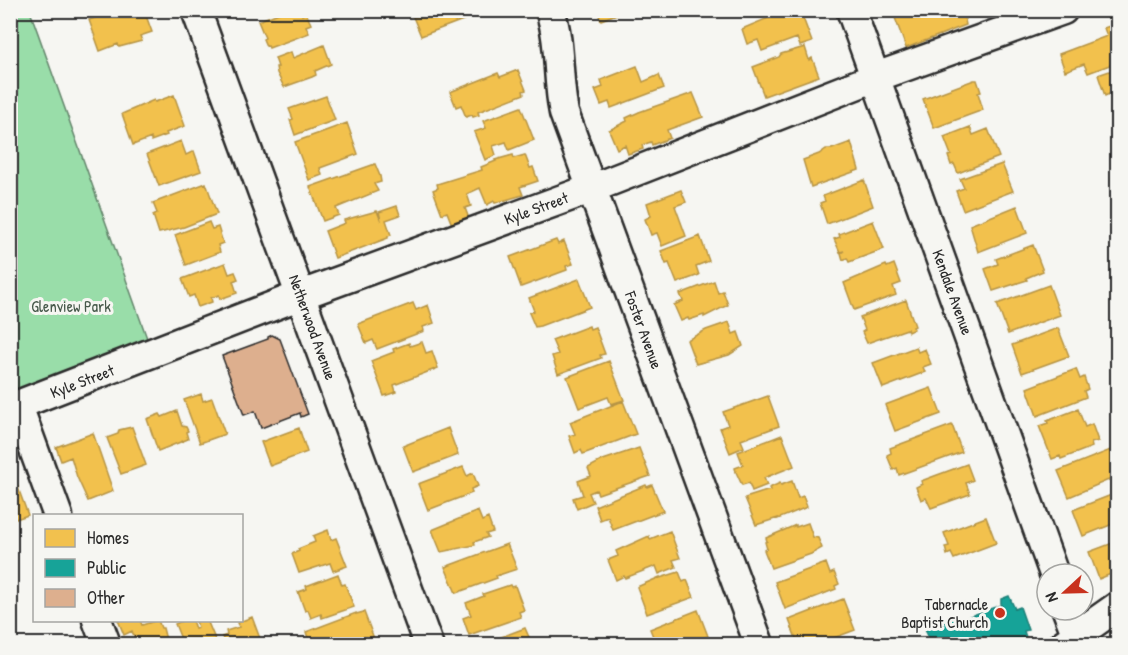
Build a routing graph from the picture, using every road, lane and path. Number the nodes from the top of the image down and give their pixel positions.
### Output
1 (196, 10) edge
2 (550, 10) edge
3 (851, 10) edge
4 (1063, 10) edge
5 (876, 77) junction
6 (593, 188) junction
7 (301, 295) junction
8 (14, 407) edge
9 (57, 514) edge
10 (1050, 562) edge
11 (1118, 606) edge
12 (97, 622) edge
13 (1072, 634) edge
14 (427, 644) edge
15 (106, 645) edge
16 (759, 645) edge

1 - 7 street, Netherwood Avenue
2 - 6 street, Foster Avenue
3 - 5 street, Kendale Avenue
4 - 5 street, Kyle Street
5 - 6 street, Kyle Street
5 - 10 street, Kendale Avenue
6 - 7 street, Kyle Street
6 - 16 street, Foster Avenue
7 - 8 street, Kyle Street
7 - 14 street, Netherwood Avenue
8 - 9 street
11 - 13 street
12 - 15 street

